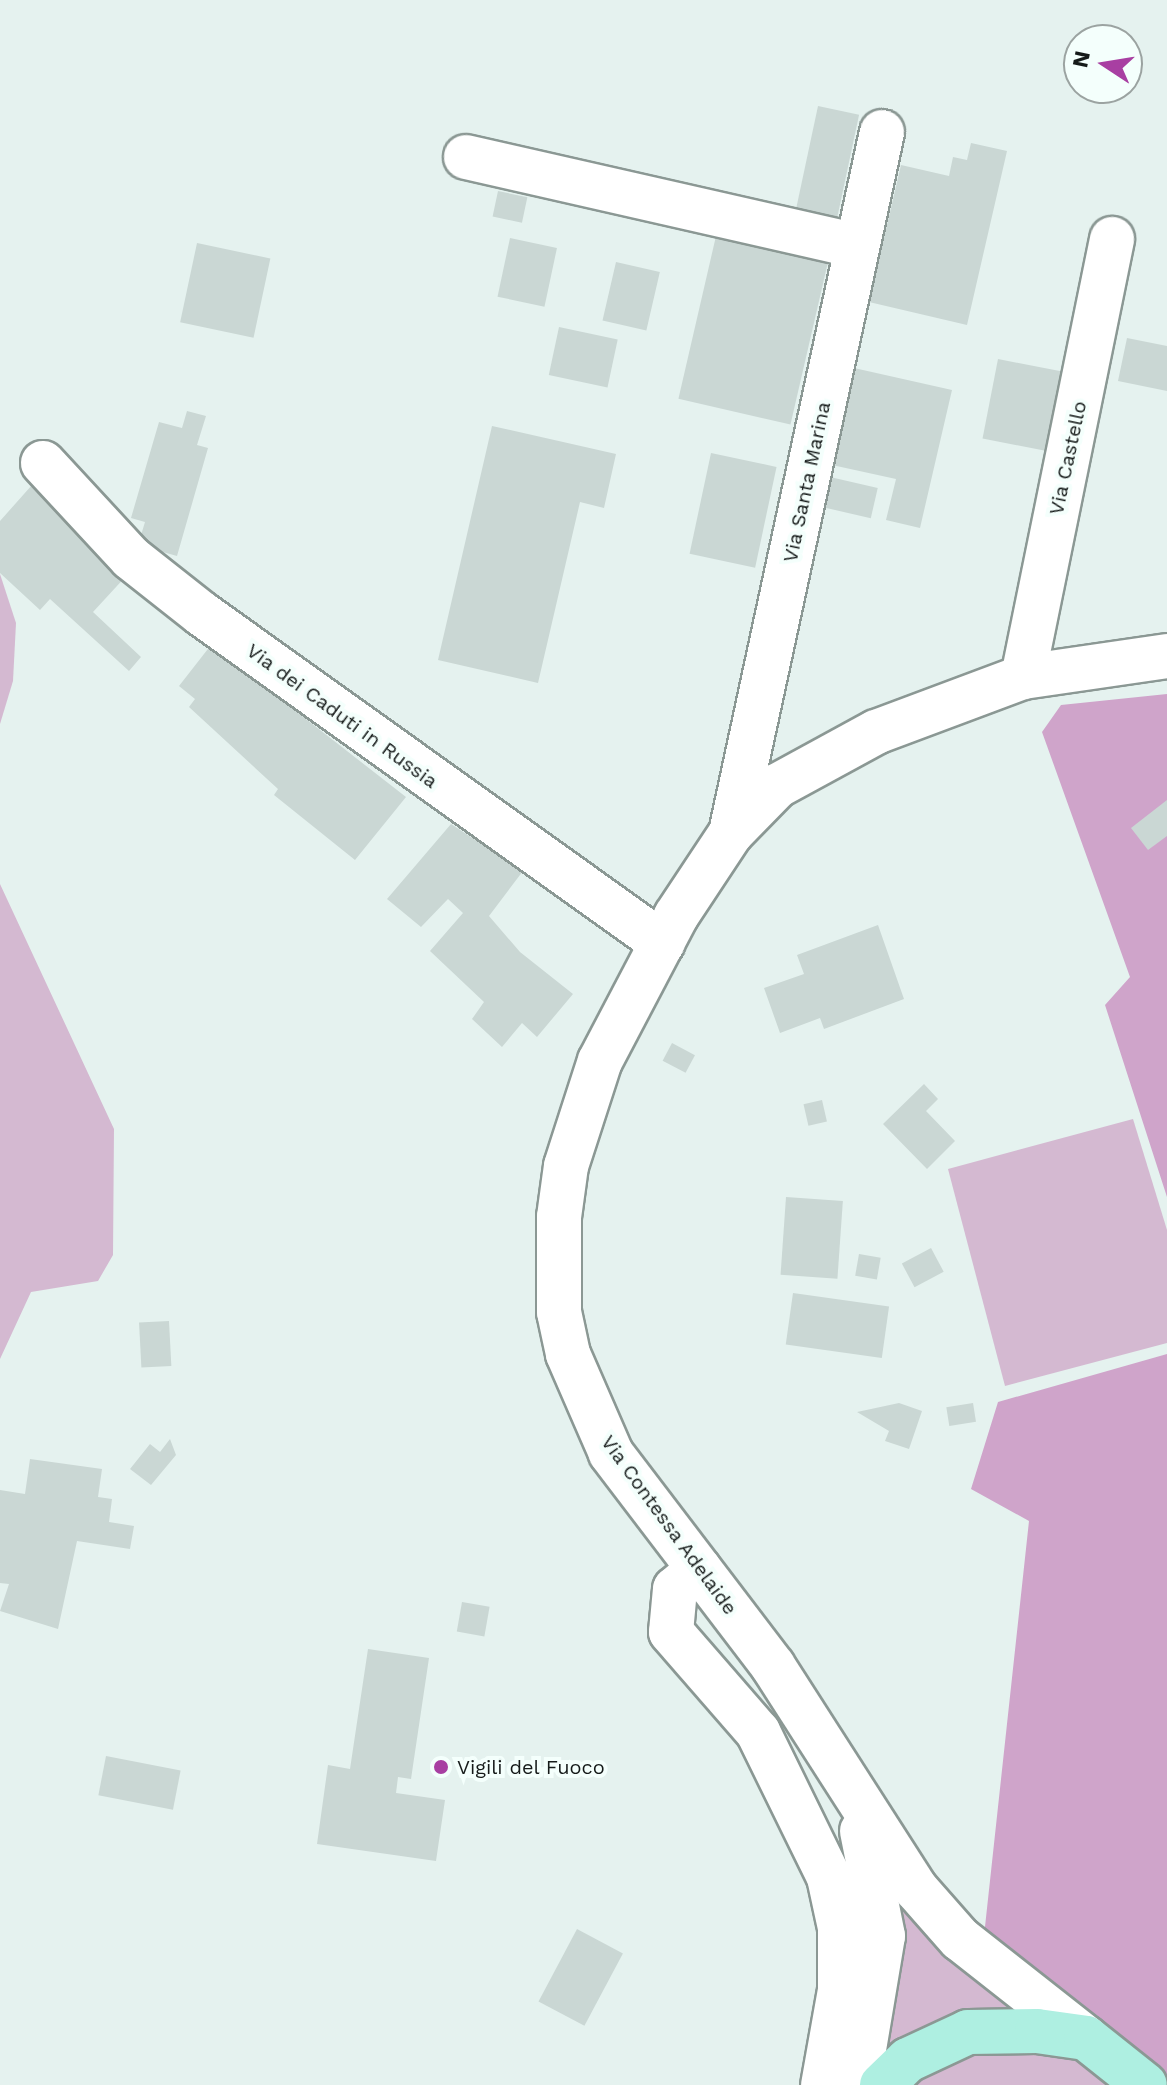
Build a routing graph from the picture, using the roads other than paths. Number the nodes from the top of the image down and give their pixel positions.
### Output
1 (882, 132) dead end
2 (466, 157) dead end
3 (1112, 239) dead end
4 (857, 246) junction
5 (43, 463) dead end
6 (1167, 656) edge
7 (1023, 677) junction
8 (731, 833) junction
9 (662, 943) junction
10 (699, 1569) junction
11 (854, 1801) junction
12 (1086, 2038) junction
13 (823, 2085) edge
14 (858, 2085) edge
15 (882, 2085) edge
16 (1145, 2085) edge

1 - 4 street, Via Santa Marina
2 - 4 street
3 - 7 street, Via Castello
4 - 8 street, Via Santa Marina
5 - 9 street, Via dei Caduti in Russia
6 - 7 street, Via Contessa Adelaide
7 - 8 street, Via Contessa Adelaide
8 - 9 street, Via Contessa Adelaide
9 - 10 street, Via Contessa Adelaide
10 - 11 street, Via Contessa Adelaide
10 - 13 street
11 - 12 street
11 - 14 street
12 - 15 main road
12 - 16 main road

